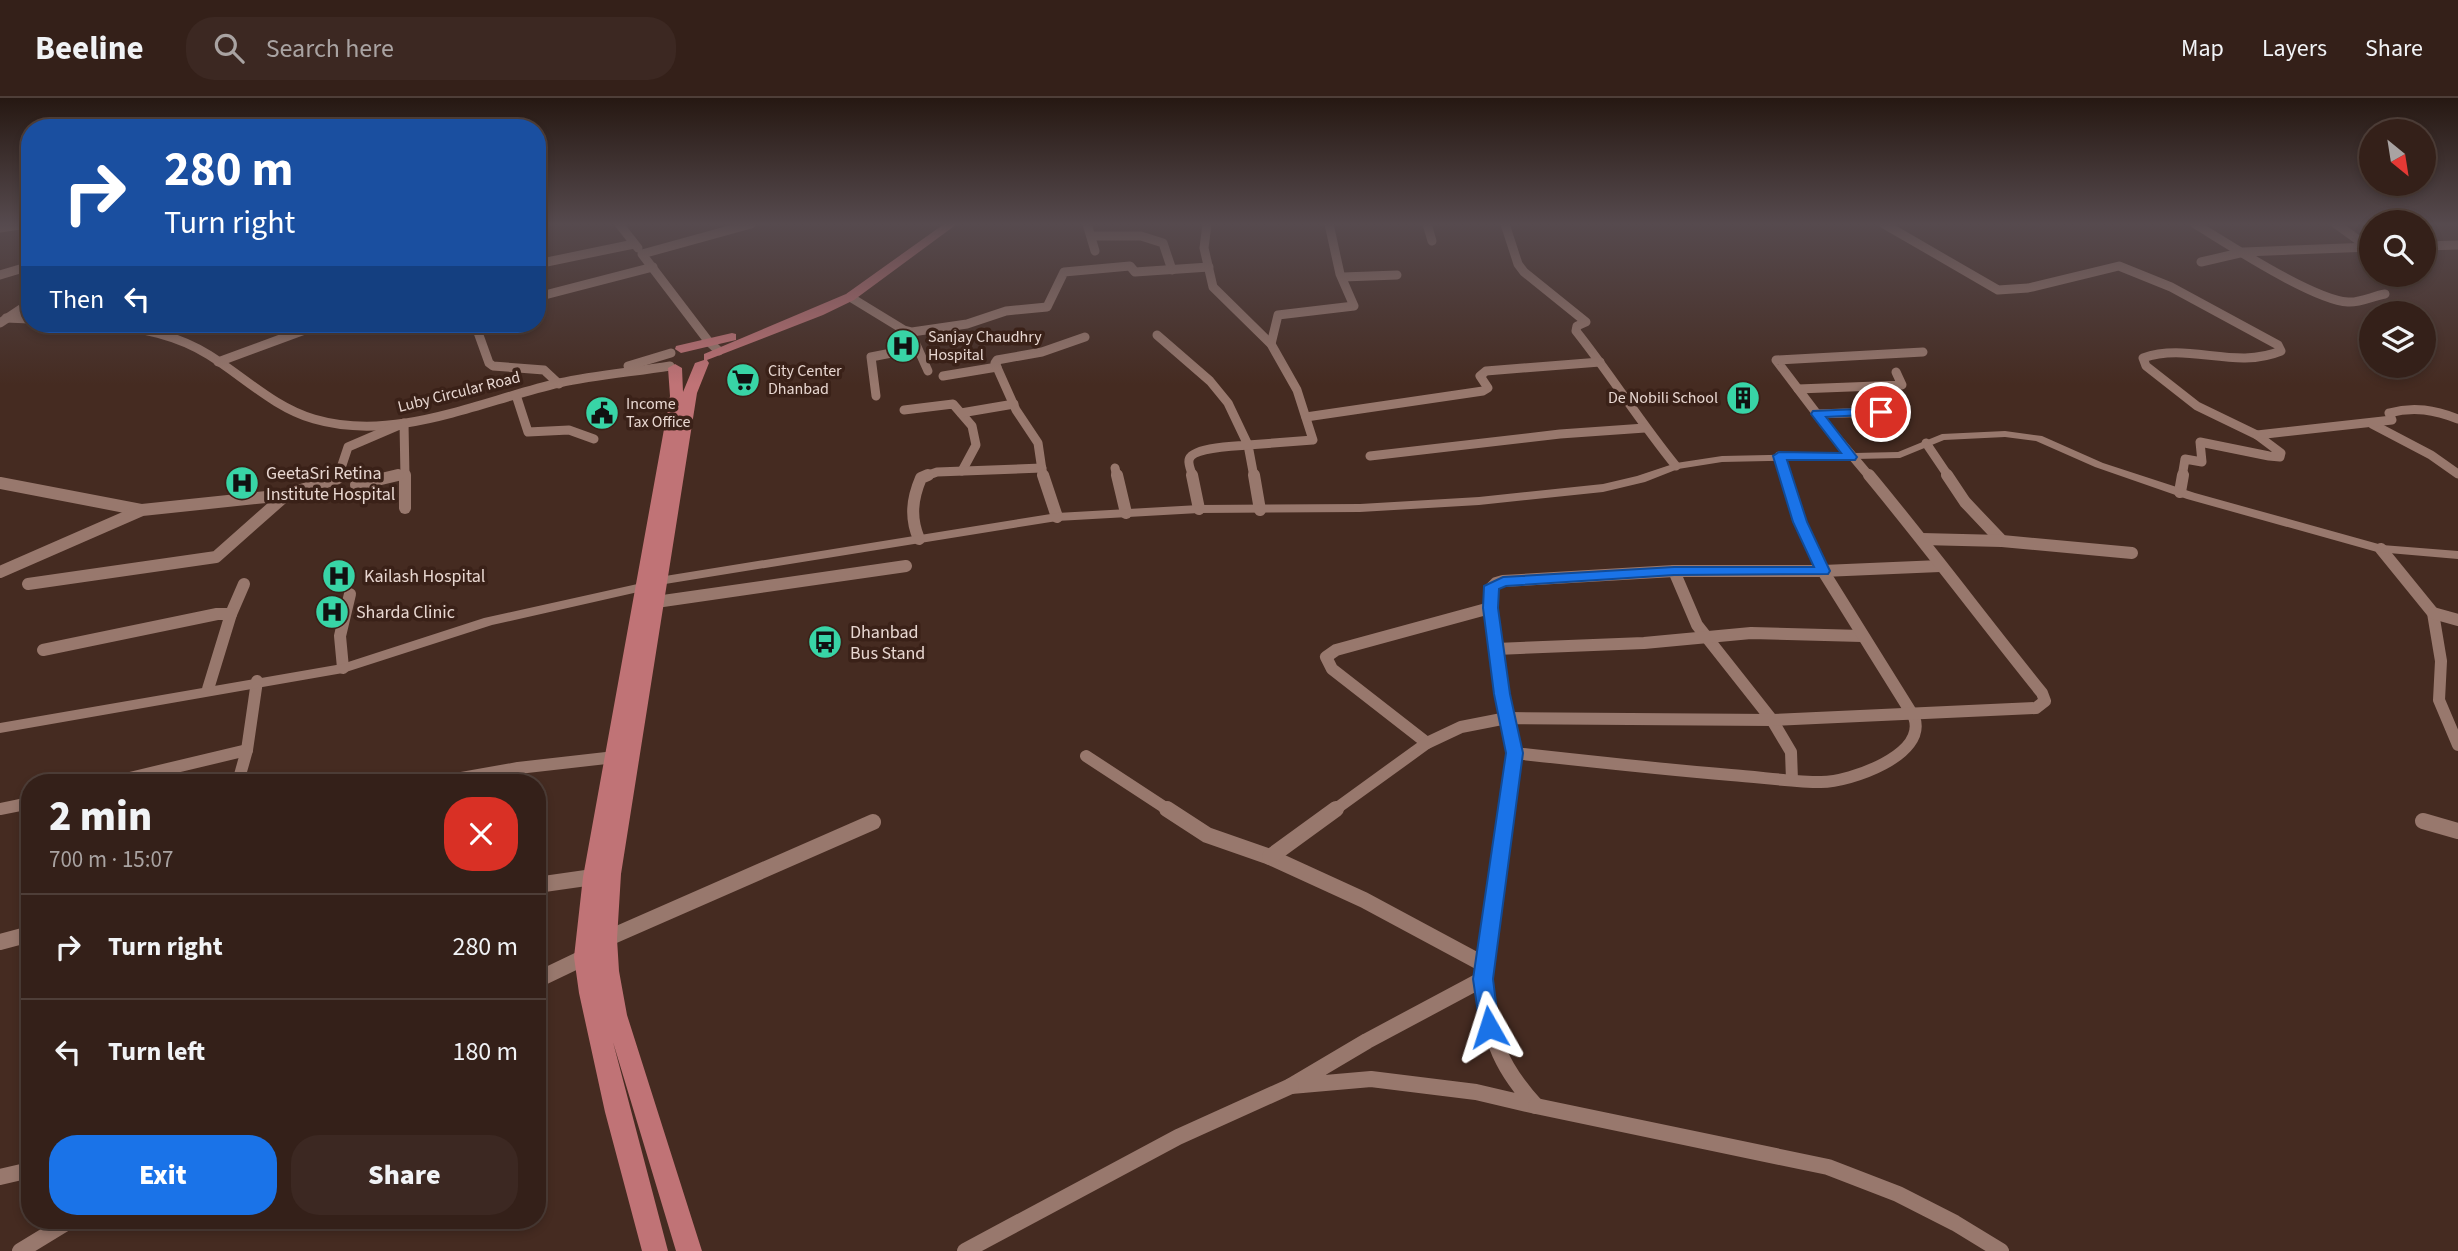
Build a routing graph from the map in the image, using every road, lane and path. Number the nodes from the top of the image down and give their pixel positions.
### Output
1 (611, 278) edge
2 (660, 278) edge
3 (876, 278) edge
4 (1061, 278) edge
5 (1211, 278) edge
6 (1344, 278) edge
7 (1531, 278) edge
8 (1978, 278) edge
9 (2064, 278) edge
10 (2147, 278) edge
11 (2295, 278) edge
12 (2385, 293) dead end
13 (546, 295) edge
14 (849, 297) junction
15 (21, 308) edge
16 (3, 319) edge
17 (21, 319) edge
18 (912, 332) junction
19 (163, 333) edge
20 (297, 333) edge
21 (478, 333) edge
22 (1157, 335) dead end
23 (1085, 337) dead end
24 (1271, 344) junction
25 (917, 348) junction
26 (1923, 352) dead end
27 (709, 353) junction
28 (674, 359) junction
29 (218, 362) junction
30 (1600, 362) junction
31 (997, 368) junction
32 (929, 371) dead end
33 (1896, 372) dead end
34 (943, 376) dead end
35 (559, 384) junction
36 (1798, 389) junction
37 (516, 395) junction
38 (876, 396) dead end
39 (1014, 404) junction
40 (904, 410) dead end
41 (1903, 411) dead end
42 (961, 413) junction
43 (1817, 414) junction
44 (1306, 417) junction
45 (2458, 419) edge
46 (404, 423) junction
47 (2372, 424) junction
48 (1644, 428) junction
49 (2257, 435) junction
50 (594, 439) dead end
51 (1926, 443) junction
52 (1248, 445) junction
53 (1370, 456) dead end
54 (1779, 456) junction
55 (1850, 457) junction
56 (1676, 466) junction
57 (1042, 468) junction
58 (1115, 468) dead end
59 (962, 471) junction
60 (404, 474) junction
61 (2458, 474) edge
62 (0, 483) edge
63 (356, 485) dead end
64 (2180, 492) junction
65 (286, 495) junction
66 (405, 508) dead end
67 (1199, 509) junction
68 (142, 510) junction
69 (1260, 510) junction
70 (1126, 513) junction
71 (1057, 517) junction
72 (919, 539) junction
73 (1922, 539) junction
74 (2002, 541) junction
75 (2381, 549) junction
76 (2132, 553) dead end
77 (2458, 555) edge
78 (906, 566) dead end
79 (1940, 566) junction
80 (1674, 571) junction
81 (1823, 571) junction
82 (0, 572) edge
83 (28, 584) dead end
84 (244, 584) dead end
85 (651, 584) junction
86 (350, 594) dead end
87 (656, 602) junction
88 (1490, 608) junction
89 (2433, 613) junction
90 (231, 614) junction
91 (2458, 620) edge
92 (1862, 636) junction
93 (1706, 638) junction
94 (1496, 649) junction
95 (43, 650) dead end
96 (342, 668) junction
97 (257, 681) junction
98 (208, 690) junction
99 (1912, 714) junction
100 (1507, 718) junction
101 (1772, 720) junction
102 (0, 728) edge
103 (1427, 743) junction
104 (2458, 745) edge
105 (247, 750) junction
106 (1514, 753) junction
107 (1086, 756) dead end
108 (615, 757) junction
109 (146, 774) edge
110 (240, 774) edge
111 (484, 774) edge
112 (1792, 780) junction
113 (21, 805) edge
114 (0, 809) edge
115 (2423, 821) dead end
116 (873, 822) dead end
117 (2458, 831) edge
118 (1270, 857) junction
119 (593, 877) junction
120 (546, 884) edge
121 (21, 936) edge
122 (606, 939) junction
123 (0, 942) edge
124 (585, 957) junction
125 (1484, 972) junction
126 (546, 976) edge
127 (1292, 1086) junction
128 (1536, 1106) junction
129 (21, 1172) edge
130 (0, 1177) edge
131 (56, 1229) edge
132 (20, 1251) edge
133 (655, 1251) edge
134 (689, 1251) edge
135 (965, 1251) edge
136 (2001, 1251) edge

1 - 13 street
2 - 27 street
3 - 14 main road
4 - 18 street
5 - 24 street
6 - 24 street
7 - 30 street
8 - 9 street
10 - 49 street
11 - 12 street
14 - 18 street
14 - 27 main road
15 - 16 street
16 - 17 street
18 - 25 street
19 - 29 street, Luby Circular Road
20 - 29 street
21 - 35 street
22 - 52 street
23 - 31 street
24 - 44 street
25 - 32 street
25 - 38 street
26 - 36 street
27 - 28 main road
27 - 28 main road
27 - 85 main road
28 - 35 street, Luby Circular Road
28 - 85 main road
29 - 46 street, Luby Circular Road
30 - 44 street
30 - 48 street
31 - 34 street
31 - 39 street
33 - 36 street
35 - 37 street, Luby Circular Road
36 - 43 street
37 - 46 street, Luby Circular Road
37 - 50 street
39 - 42 street
39 - 57 street
40 - 42 street
41 - 43 street
42 - 59 street
43 - 55 street
44 - 52 street
45 - 47 street
46 - 60 street
46 - 65 street
47 - 49 street
47 - 61 street
48 - 53 street
48 - 56 street
49 - 64 street
51 - 55 street
51 - 64 street
51 - 74 street
52 - 67 street
52 - 69 street
54 - 55 street
54 - 56 street
54 - 81 street
55 - 73 street
56 - 69 street
57 - 59 street
57 - 71 street
58 - 70 street
59 - 72 street
60 - 63 street
60 - 66 street
62 - 68 street
64 - 75 street
65 - 68 street
65 - 83 street
67 - 69 street
67 - 70 street
68 - 82 street
70 - 71 street
71 - 72 street
72 - 85 street
73 - 74 street
73 - 79 street
74 - 76 street
75 - 77 street
75 - 89 street
78 - 87 street
79 - 81 street
79 - 99 street
80 - 81 street
80 - 88 street
80 - 93 street
81 - 92 street
84 - 90 street
85 - 87 main road
85 - 96 street
85 - 108 main road
86 - 96 street
87 - 122 main road
88 - 94 street
88 - 103 street
89 - 91 street
89 - 104 street
90 - 95 street
90 - 98 street
92 - 93 street
92 - 99 street
93 - 94 street
93 - 101 street
94 - 100 street
96 - 97 street
97 - 98 street
97 - 105 street
98 - 102 street
99 - 101 street
99 - 112 street
100 - 101 street
100 - 103 street
100 - 106 street
101 - 112 street
103 - 118 street
105 - 109 street
105 - 110 street
106 - 112 street
106 - 125 street
107 - 118 street
108 - 111 street
108 - 119 main road
113 - 114 street
115 - 117 street
116 - 122 street
118 - 125 street
119 - 120 street
119 - 124 main road
121 - 123 street
122 - 134 main road
124 - 126 street
124 - 133 main road
125 - 127 street
125 - 128 street
127 - 128 street
127 - 135 street
128 - 136 street
129 - 130 street
131 - 132 street

